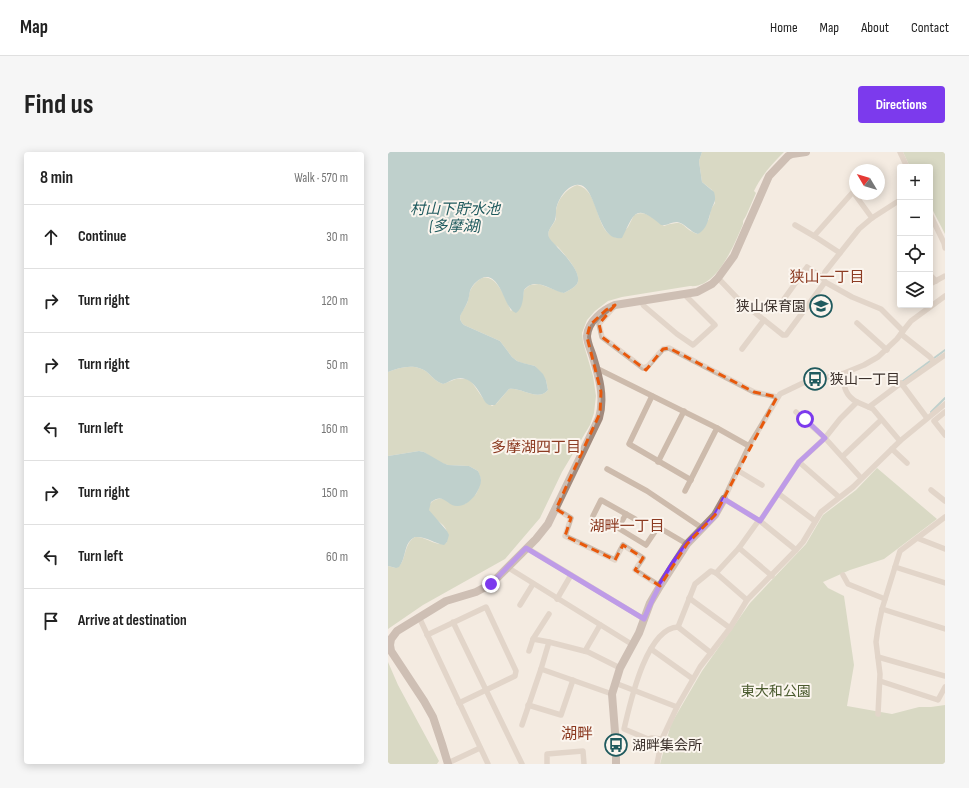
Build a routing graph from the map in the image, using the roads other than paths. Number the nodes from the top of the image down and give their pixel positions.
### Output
1 (806, 152) edge
2 (900, 152) edge
3 (906, 164) edge
4 (897, 202) edge
5 (872, 218) junction
6 (933, 220) edge
7 (795, 225) dead end
8 (814, 236) junction
9 (945, 248) edge
10 (840, 253) junction
11 (945, 276) edge
12 (718, 278) junction
13 (824, 280) junction
14 (933, 282) edge
15 (684, 294) junction
16 (945, 296) edge
17 (641, 301) junction
18 (615, 305) junction
19 (803, 312) junction
20 (764, 320) junction
21 (857, 323) dead end
22 (902, 332) junction
23 (742, 349) dead end
24 (887, 350) junction
25 (945, 355) edge
26 (932, 360) junction
27 (596, 368) junction
28 (842, 374) junction
29 (902, 384) junction
30 (652, 396) junction
31 (777, 397) junction
32 (857, 402) junction
33 (945, 404) edge
34 (869, 407) junction
35 (684, 412) junction
36 (796, 412) dead end
37 (945, 412) edge
38 (927, 418) junction
39 (881, 420) junction
40 (717, 428) junction
41 (945, 435) edge
42 (825, 438) junction
43 (900, 440) junction
44 (749, 446) junction
45 (892, 449) junction
46 (843, 456) junction
47 (658, 462) junction
48 (799, 462) junction
49 (907, 463) dead end
50 (607, 468) dead end
51 (738, 470) junction
52 (861, 478) junction
53 (691, 480) junction
54 (762, 485) dead end
55 (932, 490) dead end
56 (685, 491) dead end
57 (779, 494) junction
58 (839, 497) junction
59 (724, 499) junction
60 (945, 501) edge
61 (556, 509) junction
62 (626, 514) junction
63 (593, 516) dead end
64 (945, 517) edge
65 (635, 519) dead end
66 (760, 521) junction
67 (815, 521) junction
68 (702, 528) junction
69 (916, 538) junction
70 (687, 544) junction
71 (526, 548) junction
72 (739, 548) junction
73 (945, 549) edge
74 (796, 550) junction
75 (507, 567) junction
76 (895, 567) junction
77 (716, 573) junction
78 (571, 576) junction
79 (772, 576) junction
80 (843, 576) dead end
81 (945, 583) edge
82 (533, 584) junction
83 (660, 586) junction
84 (689, 598) junction
85 (557, 599) junction
86 (885, 599) junction
87 (747, 600) junction
88 (520, 605) dead end
89 (882, 609) junction
90 (549, 614) dead end
91 (419, 617) junction
92 (644, 619) junction
93 (454, 622) junction
94 (600, 625) junction
95 (678, 627) junction
96 (730, 628) junction
97 (945, 629) edge
98 (427, 635) junction
99 (533, 638) junction
100 (550, 642) junction
101 (633, 645) junction
102 (651, 649) junction
103 (529, 651) dead end
104 (585, 651) junction
105 (711, 653) junction
106 (878, 657) junction
107 (541, 668) junction
108 (620, 668) junction
109 (945, 676) edge
110 (694, 679) junction
111 (573, 680) junction
112 (880, 681) junction
113 (615, 683) junction
114 (945, 687) edge
115 (486, 690) junction
116 (635, 690) junction
117 (612, 694) junction
118 (459, 703) junction
119 (528, 705) junction
120 (676, 707) junction
121 (878, 714) dead end
122 (522, 725) dead end
123 (662, 739) junction
124 (480, 748) junction
125 (448, 764) edge
126 (488, 764) edge
127 (522, 764) edge
128 (547, 764) edge
129 (584, 764) edge
130 (616, 764) edge
131 (657, 764) edge

1 - 12 street
2 - 3 street
4 - 5 street
5 - 8 street
5 - 10 street
6 - 9 street
7 - 8 street
8 - 10 street
10 - 13 street
11 - 14 street
12 - 15 street
12 - 20 street
13 - 19 street
13 - 19 street
13 - 22 street
15 - 17 street
15 - 17 street
16 - 22 street
17 - 18 street
18 - 27 street
18 - 31 street
19 - 20 street
20 - 23 street
21 - 24 street
22 - 24 street
22 - 26 street
24 - 28 street
25 - 26 street
26 - 29 street
27 - 30 street
27 - 61 street
28 - 31 street
28 - 32 street
29 - 34 street
29 - 38 street
30 - 35 street
30 - 47 street
31 - 44 street
32 - 34 street
32 - 42 street
33 - 38 street
34 - 39 street
35 - 40 street
35 - 47 street
36 - 42 street
37 - 41 street
38 - 43 street
39 - 43 street
39 - 46 street
40 - 44 street
40 - 53 street
42 - 46 street
42 - 48 street
43 - 45 street
44 - 51 street
45 - 49 street
45 - 52 street
46 - 52 street
47 - 53 street
48 - 57 street
48 - 58 street
50 - 68 street
51 - 54 street
51 - 59 street
52 - 58 street
53 - 56 street
55 - 60 street
57 - 66 street
57 - 67 street
58 - 67 street
59 - 66 street
59 - 68 street
61 - 71 street
61 - 83 street
62 - 63 street
62 - 65 street
62 - 70 street
64 - 69 street
66 - 72 street
66 - 74 street
67 - 74 street
68 - 70 street
69 - 73 street
69 - 76 street
70 - 83 street
71 - 75 street
71 - 78 street
72 - 77 street
72 - 79 street
74 - 79 street
75 - 82 street
75 - 91 street
76 - 81 street
76 - 86 street
77 - 84 street
77 - 87 street
78 - 85 street
78 - 92 street
79 - 87 street
80 - 86 street
82 - 85 street
82 - 88 street
83 - 92 street
84 - 95 street
84 - 96 street
85 - 94 street
86 - 89 street
87 - 96 street
89 - 97 street
89 - 106 street
90 - 99 street
91 - 98 street
91 - 125 street
92 - 101 street
93 - 98 street
93 - 115 street
93 - 115 street
94 - 101 street
94 - 104 street
95 - 102 street
95 - 105 street
96 - 105 street
98 - 118 street
99 - 100 street
99 - 103 street
100 - 104 street
100 - 107 street
101 - 108 street
102 - 110 street
102 - 116 street
104 - 108 street
105 - 110 street
106 - 109 street
106 - 112 street
107 - 111 street
107 - 119 street
108 - 113 street
110 - 120 street
111 - 117 street
111 - 119 street
112 - 114 street
112 - 121 street
113 - 116 street
113 - 117 street
115 - 118 street
115 - 127 street
116 - 120 street
116 - 123 street
117 - 130 street
118 - 124 street
119 - 122 street
120 - 123 street
123 - 131 street
124 - 125 street
124 - 126 street
128 - 129 street

